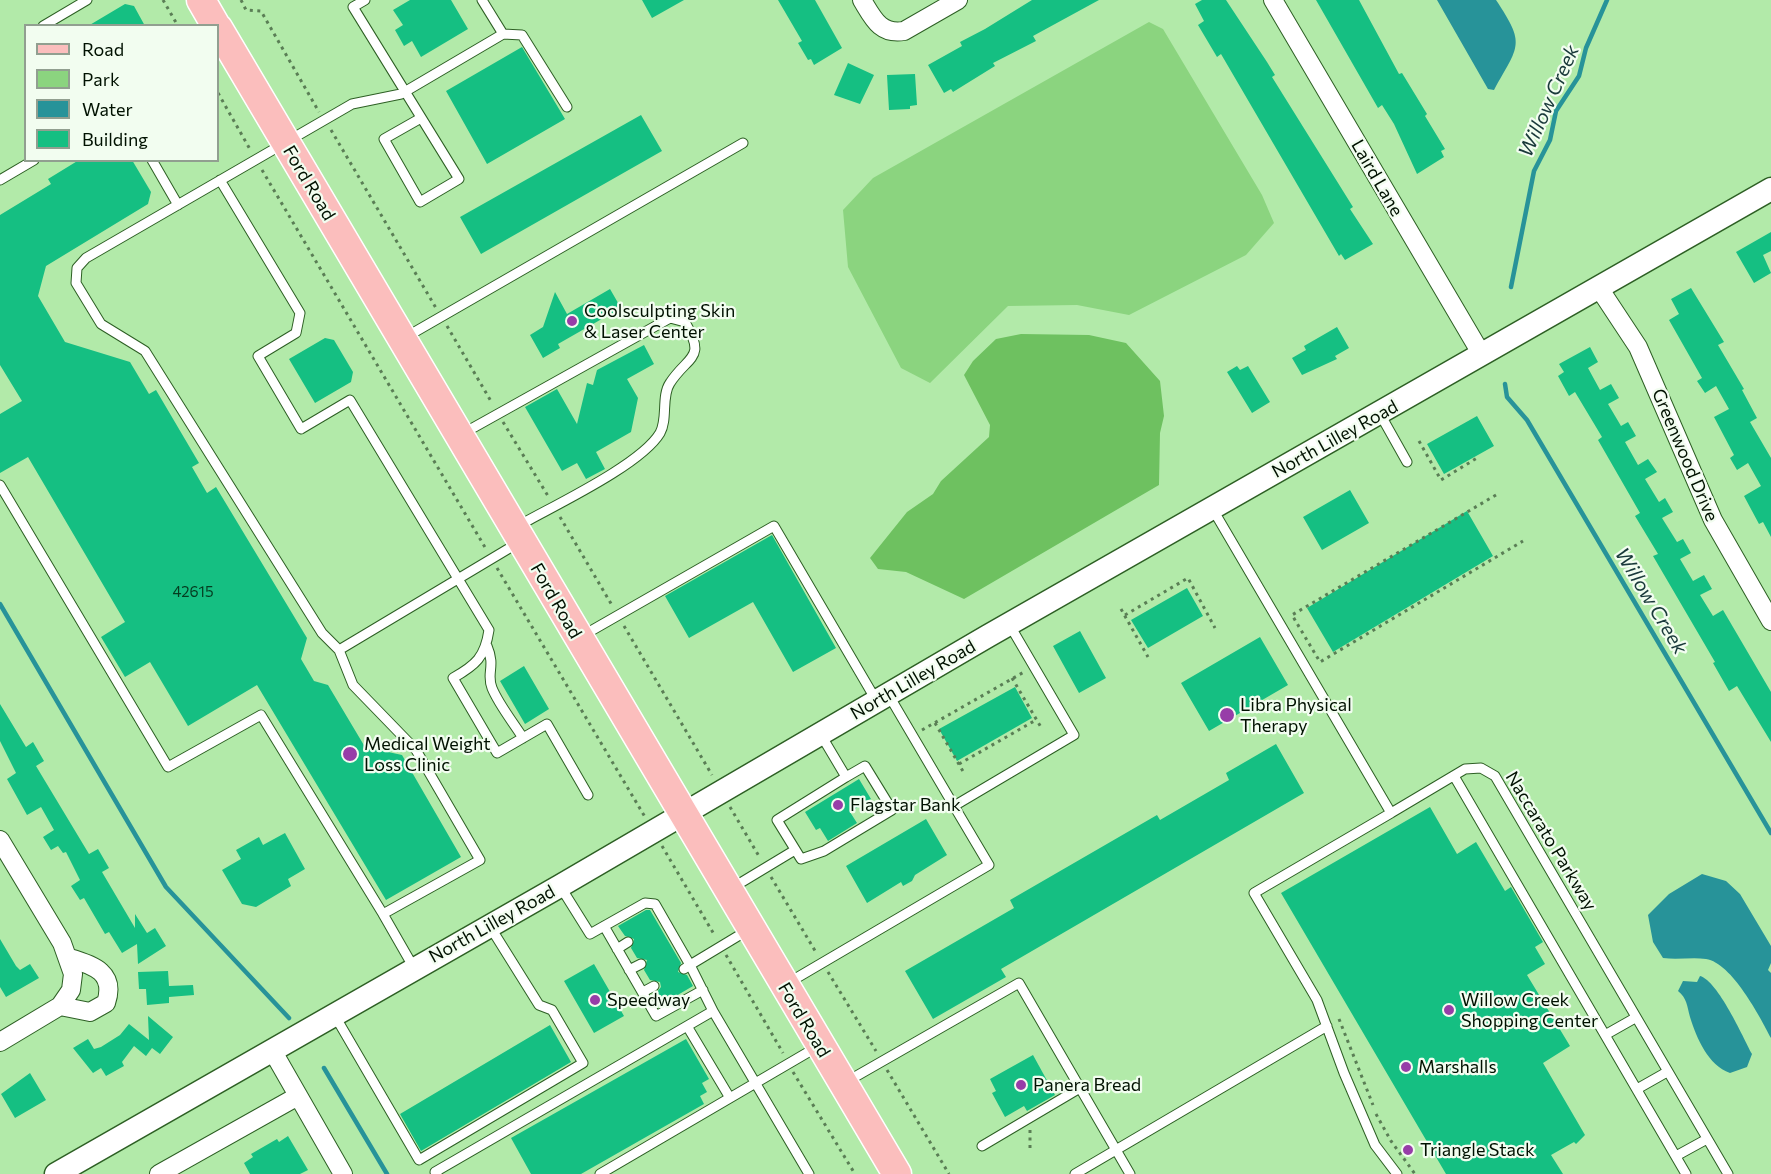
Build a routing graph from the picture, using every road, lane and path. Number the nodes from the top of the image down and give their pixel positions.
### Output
1 (163, 0) edge
2 (201, 0) edge
3 (241, 0) edge
4 (365, 0) edge
5 (482, 0) edge
6 (862, 0) edge
7 (958, 0) edge
8 (1273, 0) edge
9 (80, 2) edge
10 (46, 24) edge
11 (177, 24) edge
12 (215, 24) edge
13 (219, 30) edge
14 (503, 34) junction
15 (405, 92) junction
16 (219, 95) edge
17 (315, 105) dead end
18 (567, 107) dead end
19 (421, 118) junction
20 (328, 125) dead end
21 (285, 143) junction
22 (743, 143) dead end
23 (256, 159) junction
24 (31, 162) edge
25 (153, 162) edge
26 (0, 180) edge
27 (220, 180) junction
28 (1771, 189) edge
29 (178, 205) junction
30 (1599, 288) junction
31 (434, 303) dead end
32 (445, 323) dead end
33 (401, 339) junction
34 (1482, 355) junction
35 (491, 401) dead end
36 (1380, 414) junction
37 (501, 420) dead end
38 (458, 436) junction
39 (1419, 441) dead end
40 (1423, 448) junction
41 (1417, 451) dead end
42 (1477, 458) dead end
43 (1407, 462) dead end
44 (0, 485) edge
45 (546, 493) dead end
46 (1496, 495) dead end
47 (1212, 508) junction
48 (556, 511) dead end
49 (517, 535) junction
50 (1523, 541) dead end
51 (492, 559) junction
52 (459, 578) junction
53 (610, 602) dead end
54 (1121, 609) dead end
55 (1769, 614) edge
56 (1125, 615) junction
57 (1009, 624) junction
58 (1215, 628) dead end
59 (626, 630) dead end
60 (578, 639) junction
61 (487, 646) junction
62 (339, 650) junction
63 (1148, 657) dead end
64 (1024, 672) dead end
65 (1012, 678) junction
66 (882, 697) junction
67 (1036, 720) junction
68 (934, 723) junction
69 (1042, 729) dead end
70 (920, 731) dead end
71 (820, 733) junction
72 (523, 738) junction
73 (959, 764) junction
74 (964, 773) dead end
75 (711, 774) dead end
76 (1454, 776) junction
77 (846, 777) junction
78 (588, 795) dead end
79 (637, 805) dead end
80 (954, 806) junction
81 (681, 813) junction
82 (1391, 813) junction
83 (735, 816) dead end
84 (0, 840) edge
85 (795, 850) junction
86 (668, 856) dead end
87 (766, 868) junction
88 (560, 886) junction
89 (728, 891) junction
90 (384, 914) junction
91 (489, 924) junction
92 (604, 926) junction
93 (750, 929) junction
94 (628, 942) dead end
95 (721, 946) junction
96 (617, 949) junction
97 (69, 958) junction
98 (822, 963) junction
99 (641, 964) dead end
100 (687, 967) junction
101 (414, 968) junction
102 (629, 970) junction
103 (654, 986) dead end
104 (784, 986) junction
105 (703, 990) junction
106 (643, 992) junction
107 (60, 1006) junction
108 (713, 1011) junction
109 (334, 1014) junction
110 (1635, 1018) junction
111 (687, 1026) junction
112 (1327, 1026) junction
113 (1605, 1035) junction
114 (0, 1042) edge
115 (819, 1046) junction
116 (272, 1050) junction
117 (881, 1061) junction
118 (789, 1064) junction
119 (1667, 1072) junction
120 (755, 1083) junction
121 (842, 1084) junction
122 (1080, 1088) junction
123 (1636, 1089) junction
124 (298, 1096) junction
125 (730, 1098) junction
126 (1707, 1139) junction
127 (1030, 1143) dead end
128 (982, 1146) dead end
129 (1030, 1150) dead end
130 (1117, 1150) junction
131 (1676, 1156) junction
132 (419, 1160) junction
133 (436, 1173) edge
134 (56, 1174) edge
135 (159, 1174) edge
136 (343, 1174) edge
137 (600, 1174) edge
138 (809, 1174) edge
139 (855, 1174) edge
140 (897, 1174) edge
141 (949, 1174) edge
142 (1075, 1174) edge
143 (1130, 1174) edge
144 (1396, 1174) edge
145 (1686, 1174) edge
146 (1728, 1174) edge

1 - 11 path
2 - 12 main road, Ford Road
3 - 17 path
4 - 15 lane
5 - 14 lane
6 - 7 street
8 - 34 street, Laird Lane
9 - 10 lane
13 - 21 main road, Ford Road
14 - 15 lane
14 - 18 lane
15 - 19 lane
15 - 21 lane
16 - 23 path
19 - 19 lane
20 - 31 path
21 - 23 lane
21 - 33 main road, Ford Road
22 - 33 lane
23 - 27 lane
23 - 51 path
24 - 26 lane
25 - 29 lane
27 - 29 lane
27 - 52 lane
28 - 30 street, North Lilley Road
29 - 62 lane
30 - 34 street, North Lilley Road
30 - 55 street, Greenwood Drive
32 - 35 path
33 - 38 main road, Ford Road
34 - 36 street, North Lilley Road
36 - 43 lane
36 - 47 street, North Lilley Road
37 - 45 path
38 - 49 main road, Ford Road
38 - 49 lane
39 - 40 path
40 - 41 path
40 - 42 path
44 - 90 lane
46 - 50 path
47 - 57 street, North Lilley Road
47 - 82 lane
48 - 53 path
49 - 51 lane
49 - 60 main road, Ford Road
51 - 52 lane
51 - 79 path
52 - 61 lane
52 - 62 lane
54 - 56 path
56 - 58 path
56 - 63 path
57 - 66 street, North Lilley Road
57 - 80 lane
59 - 75 path
60 - 66 lane
60 - 81 main road, Ford Road
61 - 72 lane
61 - 72 lane
62 - 90 lane
64 - 65 path
65 - 67 path
65 - 68 path
66 - 71 street, North Lilley Road
66 - 80 lane
67 - 69 path
67 - 73 path
68 - 70 path
68 - 73 path
71 - 77 lane
71 - 81 street, North Lilley Road
72 - 78 lane
73 - 74 path
76 - 82 lane, Naccarato Parkway
76 - 110 lane, Naccarato Parkway
76 - 113 lane
77 - 85 lane
77 - 85 lane
80 - 98 lane
81 - 88 street, North Lilley Road
81 - 89 main road, Ford Road
82 - 112 lane, Naccarato Parkway
83 - 87 path
84 - 97 street
85 - 87 lane
86 - 95 path
87 - 89 lane
87 - 98 path
88 - 91 street, North Lilley Road
88 - 92 lane
89 - 93 main road, Ford Road
90 - 101 lane
91 - 101 street, North Lilley Road
91 - 132 lane
92 - 96 lane
92 - 100 lane
93 - 95 lane
93 - 104 main road, Ford Road
94 - 96 lane
95 - 100 lane
95 - 118 path
96 - 102 lane
97 - 107 street
97 - 107 street
98 - 104 lane
98 - 117 path
99 - 102 lane
100 - 105 lane
101 - 109 street, North Lilley Road
102 - 106 lane
103 - 106 lane
104 - 115 main road, Ford Road
105 - 106 lane
105 - 108 lane
107 - 114 street
108 - 111 lane
108 - 120 lane
109 - 116 street, North Lilley Road
109 - 132 lane
110 - 113 lane
110 - 119 lane, Naccarato Parkway
111 - 125 lane
111 - 133 lane
112 - 130 lane
112 - 144 lane
113 - 123 lane
115 - 118 lane
115 - 121 main road, Ford Road
116 - 124 street
116 - 134 street, North Lilley Road
117 - 121 lane
117 - 122 lane
117 - 141 path
118 - 120 lane
118 - 139 path
119 - 123 lane
119 - 126 lane, Naccarato Parkway
120 - 125 lane
120 - 138 lane
121 - 140 main road, Ford Road
122 - 128 lane
122 - 130 lane
123 - 131 lane
124 - 135 street
124 - 136 street
125 - 137 lane
126 - 131 lane
126 - 146 lane, Naccarato Parkway
127 - 129 path
130 - 142 lane
130 - 143 lane
131 - 145 lane
132 - 133 lane

